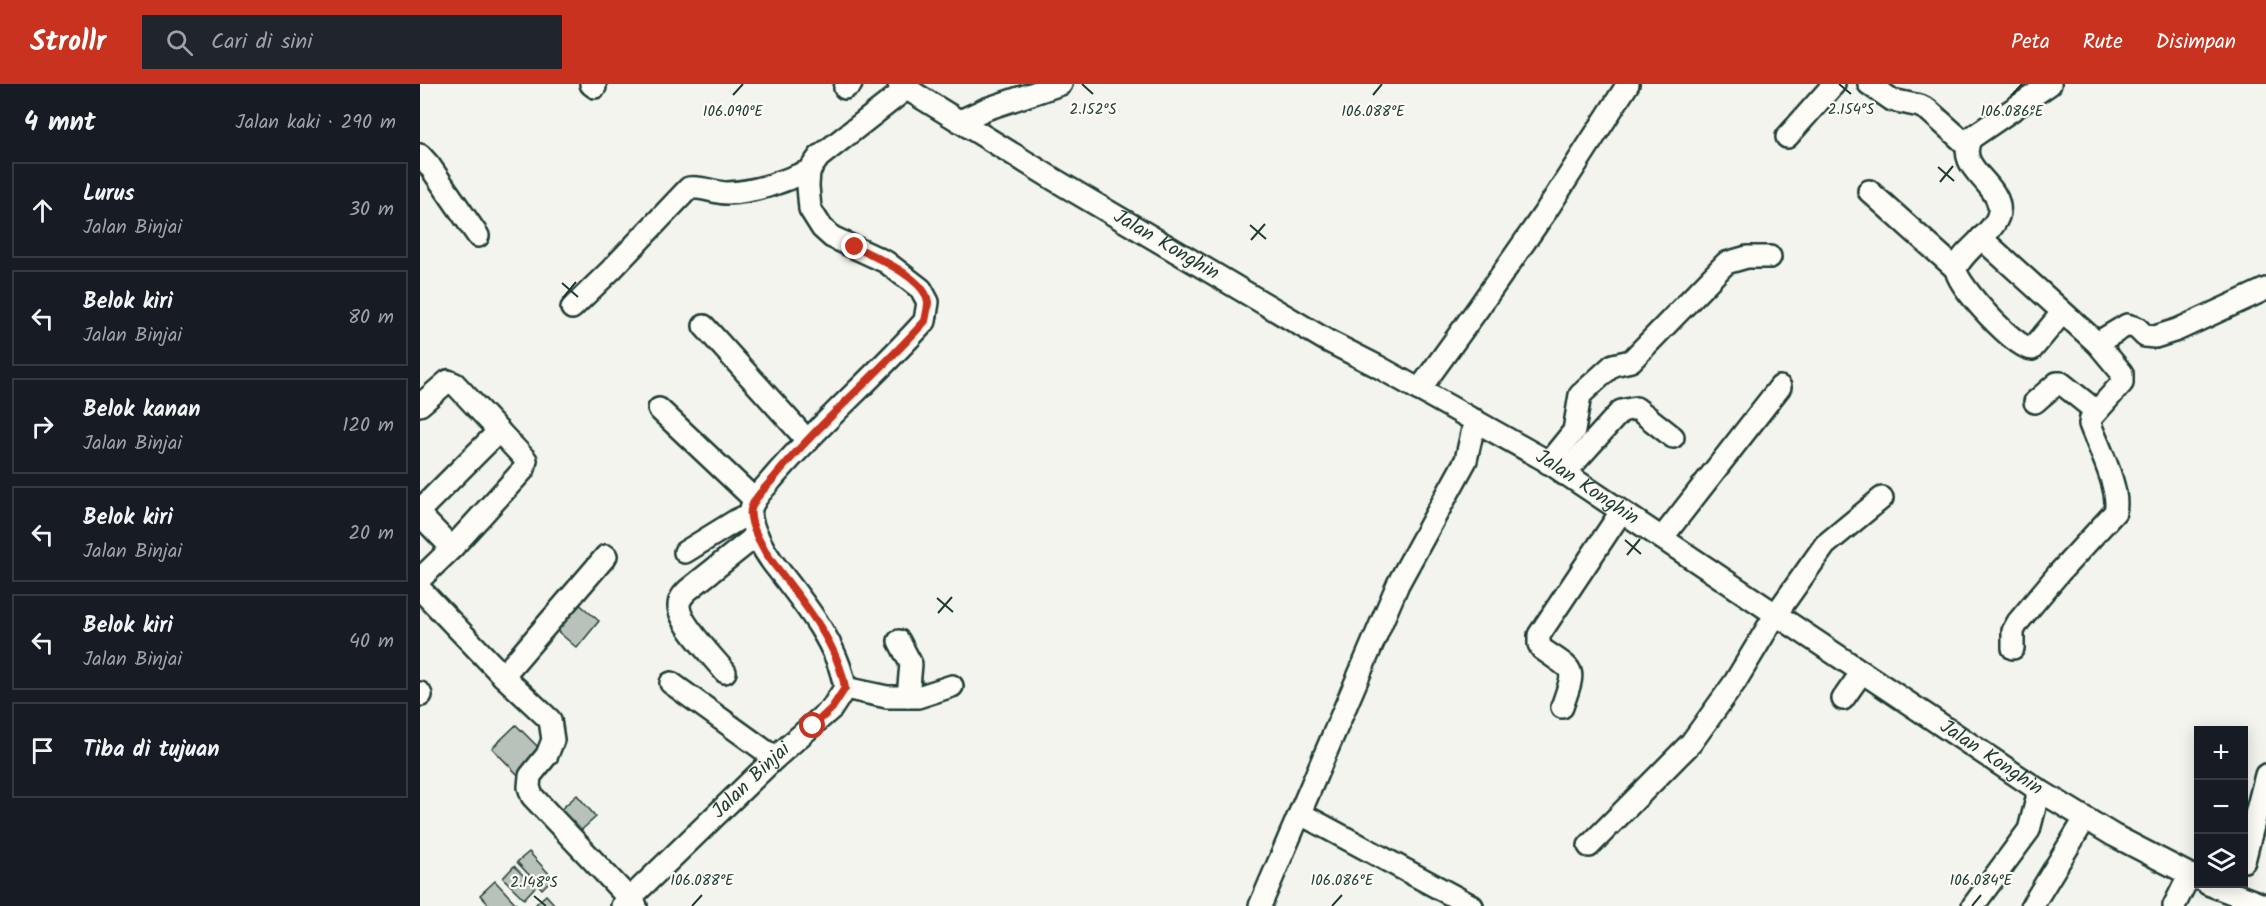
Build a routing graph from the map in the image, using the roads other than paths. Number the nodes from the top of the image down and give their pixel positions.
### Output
1 (1061, 84) edge
2 (1628, 84) edge
3 (1834, 84) edge
4 (1869, 84) edge
5 (2050, 84) edge
6 (902, 86) edge
7 (960, 121) junction
8 (1787, 137) dead end
9 (1967, 145) junction
10 (420, 155) edge
11 (809, 171) junction
12 (1869, 191) dead end
13 (478, 236) dead end
14 (1980, 238) junction
15 (1770, 257) dead end
16 (1956, 269) junction
17 (2266, 289) edge
18 (572, 308) dead end
19 (2062, 312) junction
20 (704, 326) dead end
21 (2097, 343) junction
22 (1780, 387) dead end
23 (1419, 390) junction
24 (2035, 402) dead end
25 (420, 405) edge
26 (659, 409) dead end
27 (2096, 411) junction
28 (1475, 420) junction
29 (499, 431) junction
30 (1673, 437) dead end
31 (808, 441) junction
32 (1556, 468) junction
33 (1882, 498) dead end
34 (753, 507) junction
35 (1621, 512) junction
36 (420, 513) edge
37 (757, 536) junction
38 (1662, 538) junction
39 (452, 548) junction
40 (685, 552) dead end
41 (606, 556) dead end
42 (420, 579) edge
43 (420, 589) edge
44 (1776, 614) junction
45 (899, 641) dead end
46 (2013, 648) dead end
47 (725, 672) dead end
48 (1862, 672) junction
49 (503, 676) junction
50 (671, 683) dead end
51 (952, 686) dead end
52 (845, 688) junction
53 (908, 697) junction
54 (1843, 699) dead end
55 (1562, 707) dead end
56 (775, 758) junction
57 (2266, 776) edge
58 (2037, 789) junction
59 (1301, 814) junction
60 (2085, 819) junction
61 (1589, 846) dead end
62 (2248, 846) edge
63 (2194, 877) edge
64 (2194, 885) edge
65 (2235, 889) edge
66 (629, 904) edge
67 (1260, 906) edge
68 (1472, 906) edge
69 (1973, 906) edge
70 (2032, 906) edge
71 (2174, 906) edge
72 (2266, 906) edge

1 - 7 street
2 - 23 street
3 - 8 street
4 - 9 street
5 - 9 street
6 - 7 street, Jalan Konghin
6 - 11 street
7 - 23 street, Jalan Konghin
9 - 14 street
10 - 13 street
11 - 18 street
11 - 31 street
12 - 16 street
14 - 16 street
14 - 19 street
15 - 32 street
16 - 19 street
17 - 21 street
19 - 21 street
20 - 31 street
21 - 27 street
22 - 38 street
23 - 28 street, Jalan Konghin
24 - 27 street
25 - 29 street
26 - 34 street
27 - 46 street
28 - 32 street, Jalan Konghin
28 - 59 street
29 - 36 street
29 - 39 street
30 - 32 street
31 - 34 street
32 - 35 street, Jalan Konghin
33 - 44 street
34 - 37 street
34 - 40 street
35 - 38 street, Jalan Konghin
35 - 55 street
36 - 39 street
37 - 47 street
37 - 52 street
38 - 44 street, Jalan Konghin
39 - 42 street
41 - 49 street
43 - 49 street
44 - 48 street, Jalan Konghin
44 - 61 street
45 - 53 street
48 - 54 street
48 - 58 street, Jalan Konghin
49 - 66 street
50 - 56 street
51 - 53 street
52 - 53 street
52 - 56 street, Jalan Binjai
56 - 66 street, Jalan Binjai
57 - 62 street
58 - 60 street, Jalan Konghin
58 - 69 street
59 - 67 street
59 - 68 street
60 - 63 street, Jalan Konghin
60 - 70 street
64 - 71 street
65 - 72 street, Jalan Konghin

